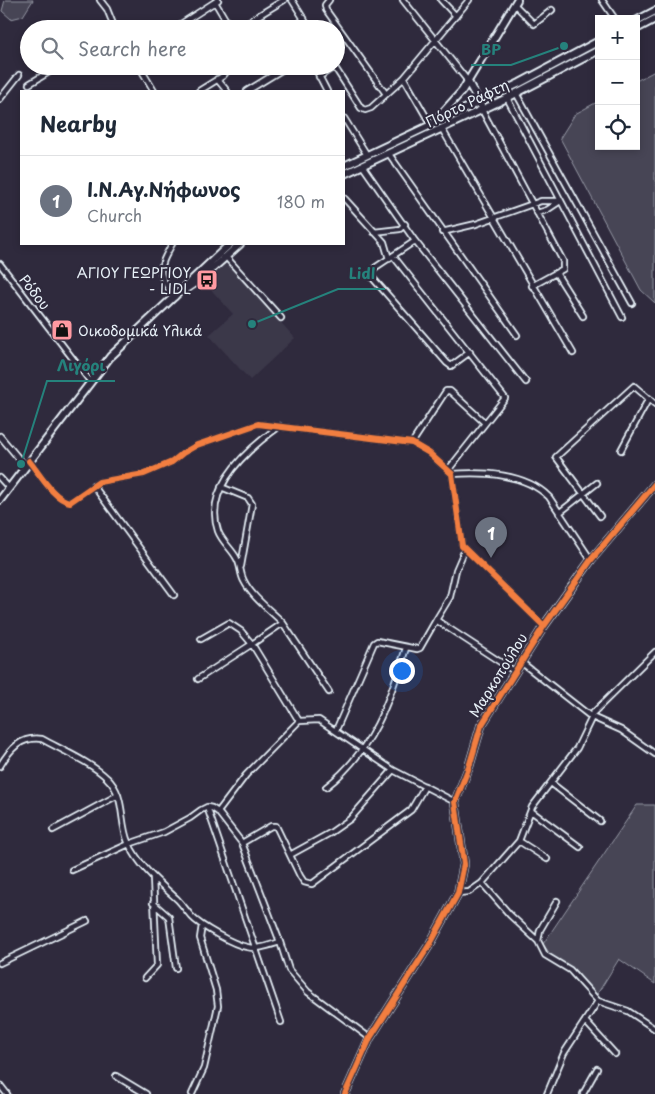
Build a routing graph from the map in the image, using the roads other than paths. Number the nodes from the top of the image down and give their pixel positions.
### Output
1 (284, 0) edge
2 (292, 0) edge
3 (329, 0) edge
4 (403, 0) edge
5 (441, 0) edge
6 (469, 0) edge
7 (602, 0) edge
8 (103, 1) edge
9 (217, 1) edge
10 (516, 2) edge
11 (552, 10) dead end
12 (655, 11) edge
13 (612, 15) edge
14 (456, 16) junction
15 (304, 18) edge
16 (640, 19) edge
17 (655, 19) edge
18 (111, 20) edge
19 (187, 20) edge
20 (226, 20) edge
21 (251, 20) edge
22 (333, 20) edge
23 (640, 27) edge
24 (345, 37) edge
25 (435, 39) junction
26 (595, 43) edge
27 (595, 52) edge
28 (19, 75) dead end
29 (44, 75) edge
30 (144, 75) edge
31 (221, 75) edge
32 (273, 75) edge
33 (322, 75) edge
34 (340, 75) edge
35 (319, 77) joint
36 (404, 78) junction
37 (217, 79) junction
38 (467, 80) junction
39 (29, 84) dead end
40 (153, 90) edge
41 (200, 90) edge
42 (226, 90) edge
43 (249, 90) edge
44 (325, 90) edge
45 (516, 93) junction
46 (386, 94) junction
47 (507, 98) junction
48 (0, 99) edge
49 (479, 102) junction
50 (482, 110) junction
51 (345, 120) edge
52 (431, 125) junction
53 (442, 129) junction
54 (389, 154) junction
55 (367, 155) junction
56 (362, 165) junction
57 (345, 166) edge
58 (345, 174) edge
59 (345, 199) edge
60 (560, 201) junction
61 (533, 204) junction
62 (537, 213) junction
63 (494, 218) junction
64 (405, 224) junction
65 (374, 232) junction
66 (442, 232) junction
67 (415, 241) junction
68 (171, 245) edge
69 (229, 245) edge
70 (239, 245) edge
71 (226, 257) junction
72 (391, 258) junction
73 (0, 264) edge
74 (556, 273) junction
75 (532, 286) junction
76 (175, 297) junction
77 (632, 303) dead end
78 (583, 316) dead end
79 (622, 317) dead end
80 (281, 318) dead end
81 (517, 336) dead end
82 (470, 352) junction
83 (573, 353) dead end
84 (90, 381) junction
85 (526, 382) dead end
86 (649, 398) junction
87 (655, 404) edge
88 (485, 423) junction
89 (280, 426) junction
90 (0, 436) edge
91 (412, 443) junction
92 (621, 450) dead end
93 (27, 463) junction
94 (449, 469) junction
95 (452, 474) junction
96 (0, 478) edge
97 (597, 483) dead end
98 (655, 484) edge
99 (93, 485) junction
100 (221, 487) junction
101 (9, 488) junction
102 (584, 493) junction
103 (0, 500) edge
104 (559, 512) junction
105 (600, 516) dead end
106 (465, 549) junction
107 (591, 560) junction
108 (240, 568) junction
109 (174, 595) dead end
110 (436, 620) junction
111 (283, 623) junction
112 (544, 626) junction
113 (201, 639) dead end
114 (252, 644) junction
115 (406, 648) junction
116 (655, 652) edge
117 (521, 662) junction
118 (514, 671) junction
119 (198, 679) dead end
120 (329, 692) dead end
121 (591, 716) junction
122 (299, 721) junction
123 (336, 730) junction
124 (362, 749) junction
125 (655, 754) edge
126 (0, 766) edge
127 (393, 770) junction
128 (551, 783) junction
129 (425, 786) junction
130 (326, 787) dead end
131 (118, 795) junction
132 (455, 802) junction
133 (207, 807) junction
134 (531, 811) junction
135 (218, 812) junction
136 (600, 821) dead end
137 (53, 830) dead end
138 (519, 841) junction
139 (242, 843) junction
140 (129, 844) junction
141 (580, 847) dead end
142 (290, 855) junction
143 (547, 859) dead end
144 (72, 870) dead end
145 (153, 878) junction
146 (482, 883) junction
147 (458, 893) junction
148 (558, 901) dead end
149 (153, 903) junction
150 (87, 921) dead end
151 (202, 924) junction
152 (538, 941) junction
153 (280, 942) junction
154 (257, 948) junction
155 (0, 963) edge
156 (176, 968) dead end
157 (145, 978) dead end
158 (598, 1001) junction
159 (585, 1021) junction
160 (281, 1022) dead end
161 (655, 1029) edge
162 (370, 1038) junction
163 (615, 1054) dead end
164 (597, 1069) dead end
165 (116, 1076) dead end
166 (0, 1085) edge
167 (7, 1094) edge
168 (146, 1094) edge
169 (192, 1094) edge
170 (345, 1094) edge
171 (548, 1094) edge
172 (583, 1094) edge

1 - 21 street
2 - 15 street
3 - 22 street
4 - 25 street
5 - 14 street
6 - 14 street
7 - 13 street
8 - 18 street
9 - 19 street
9 - 20 street
10 - 11 street
10 - 38 main road
12 - 16 main road
14 - 25 street
17 - 23 main road
24 - 46 street
25 - 36 street
25 - 38 street
26 - 49 main road, Πόρτο Ράφτη
27 - 45 main road, Πόρτο Ράφτη
28 - 48 street
29 - 39 street
30 - 40 street
31 - 37 street
32 - 43 street
33 - 35 street
34 - 46 street
35 - 44 street
36 - 46 street
36 - 52 street
37 - 41 street
37 - 42 street
38 - 49 main road
38 - 52 main road
45 - 47 main road, Πόρτο Ράφτη
45 - 77 street
47 - 50 main road, Πόρτο Ράφτη
47 - 60 street
49 - 50 main road
49 - 52 main road, Πόρτο Ράφτη
50 - 53 main road, Πόρτο Ράφτη
50 - 61 street
51 - 55 street
52 - 55 main road, Πόρτο Ράφτη
53 - 54 main road, Πόρτο Ράφτη
53 - 63 street
54 - 56 main road, Πόρτο Ράφτη
54 - 66 street
55 - 57 main road, Πόρτο Ράφτη
56 - 58 main road, Πόρτο Ράφτη
56 - 64 street
59 - 65 street
60 - 61 street
60 - 62 street
60 - 79 street
61 - 62 street
61 - 63 street
62 - 74 street
63 - 66 street
63 - 75 street
64 - 65 street
64 - 67 street
65 - 72 street
66 - 81 street
67 - 72 street
67 - 85 street
68 - 76 street
69 - 76 main road
70 - 71 main road
71 - 76 main road
71 - 80 street
72 - 82 street
72 - 82 street
73 - 84 street, Ρόδου
74 - 75 street
74 - 78 street
75 - 83 street
76 - 84 main road
82 - 88 street
84 - 93 main road
86 - 87 street
86 - 92 street
86 - 102 street
88 - 91 street
88 - 94 street
89 - 91 street
89 - 99 street
89 - 100 street
90 - 93 street
91 - 94 street
93 - 99 street
93 - 101 main road
94 - 95 street
95 - 104 street
95 - 106 street
96 - 101 street
97 - 102 street
98 - 107 main road, Μαρκοπούλου
99 - 109 street
100 - 108 street
100 - 108 street
101 - 103 main road
102 - 104 street
102 - 105 street
104 - 107 street
106 - 110 street
106 - 112 street
107 - 112 main road, Μαρκοπούλου
108 - 111 street
110 - 115 street
110 - 118 street
111 - 114 street
111 - 120 street
112 - 117 main road, Μαρκοπούλου
113 - 114 street
114 - 119 street
114 - 122 street
115 - 123 street
115 - 124 street
116 - 121 street
117 - 118 main road, Μαρκοπούλου
117 - 121 street
118 - 132 main road, Μαρκοπούλου
121 - 125 street
121 - 128 street
122 - 123 street
122 - 135 street
123 - 124 street
124 - 127 street
124 - 130 street
126 - 131 street
127 - 129 street
127 - 142 street
128 - 134 street
128 - 136 street
129 - 132 street
129 - 142 street
131 - 137 street
131 - 140 street
132 - 147 main road
133 - 135 street
133 - 140 street
133 - 154 street
134 - 138 street
134 - 141 street
135 - 139 street
138 - 143 street
138 - 146 street
139 - 142 street
139 - 153 street
140 - 144 street
140 - 145 street
145 - 149 street
145 - 151 street
146 - 147 street
146 - 152 street
147 - 162 main road
148 - 152 street
149 - 156 street
149 - 157 street
150 - 155 street
151 - 154 street
151 - 169 street
152 - 158 street
153 - 154 street
153 - 162 street
154 - 160 street
158 - 159 street
158 - 161 street
159 - 163 street
159 - 171 street
162 - 170 main road
164 - 172 street
165 - 168 street
166 - 167 street

